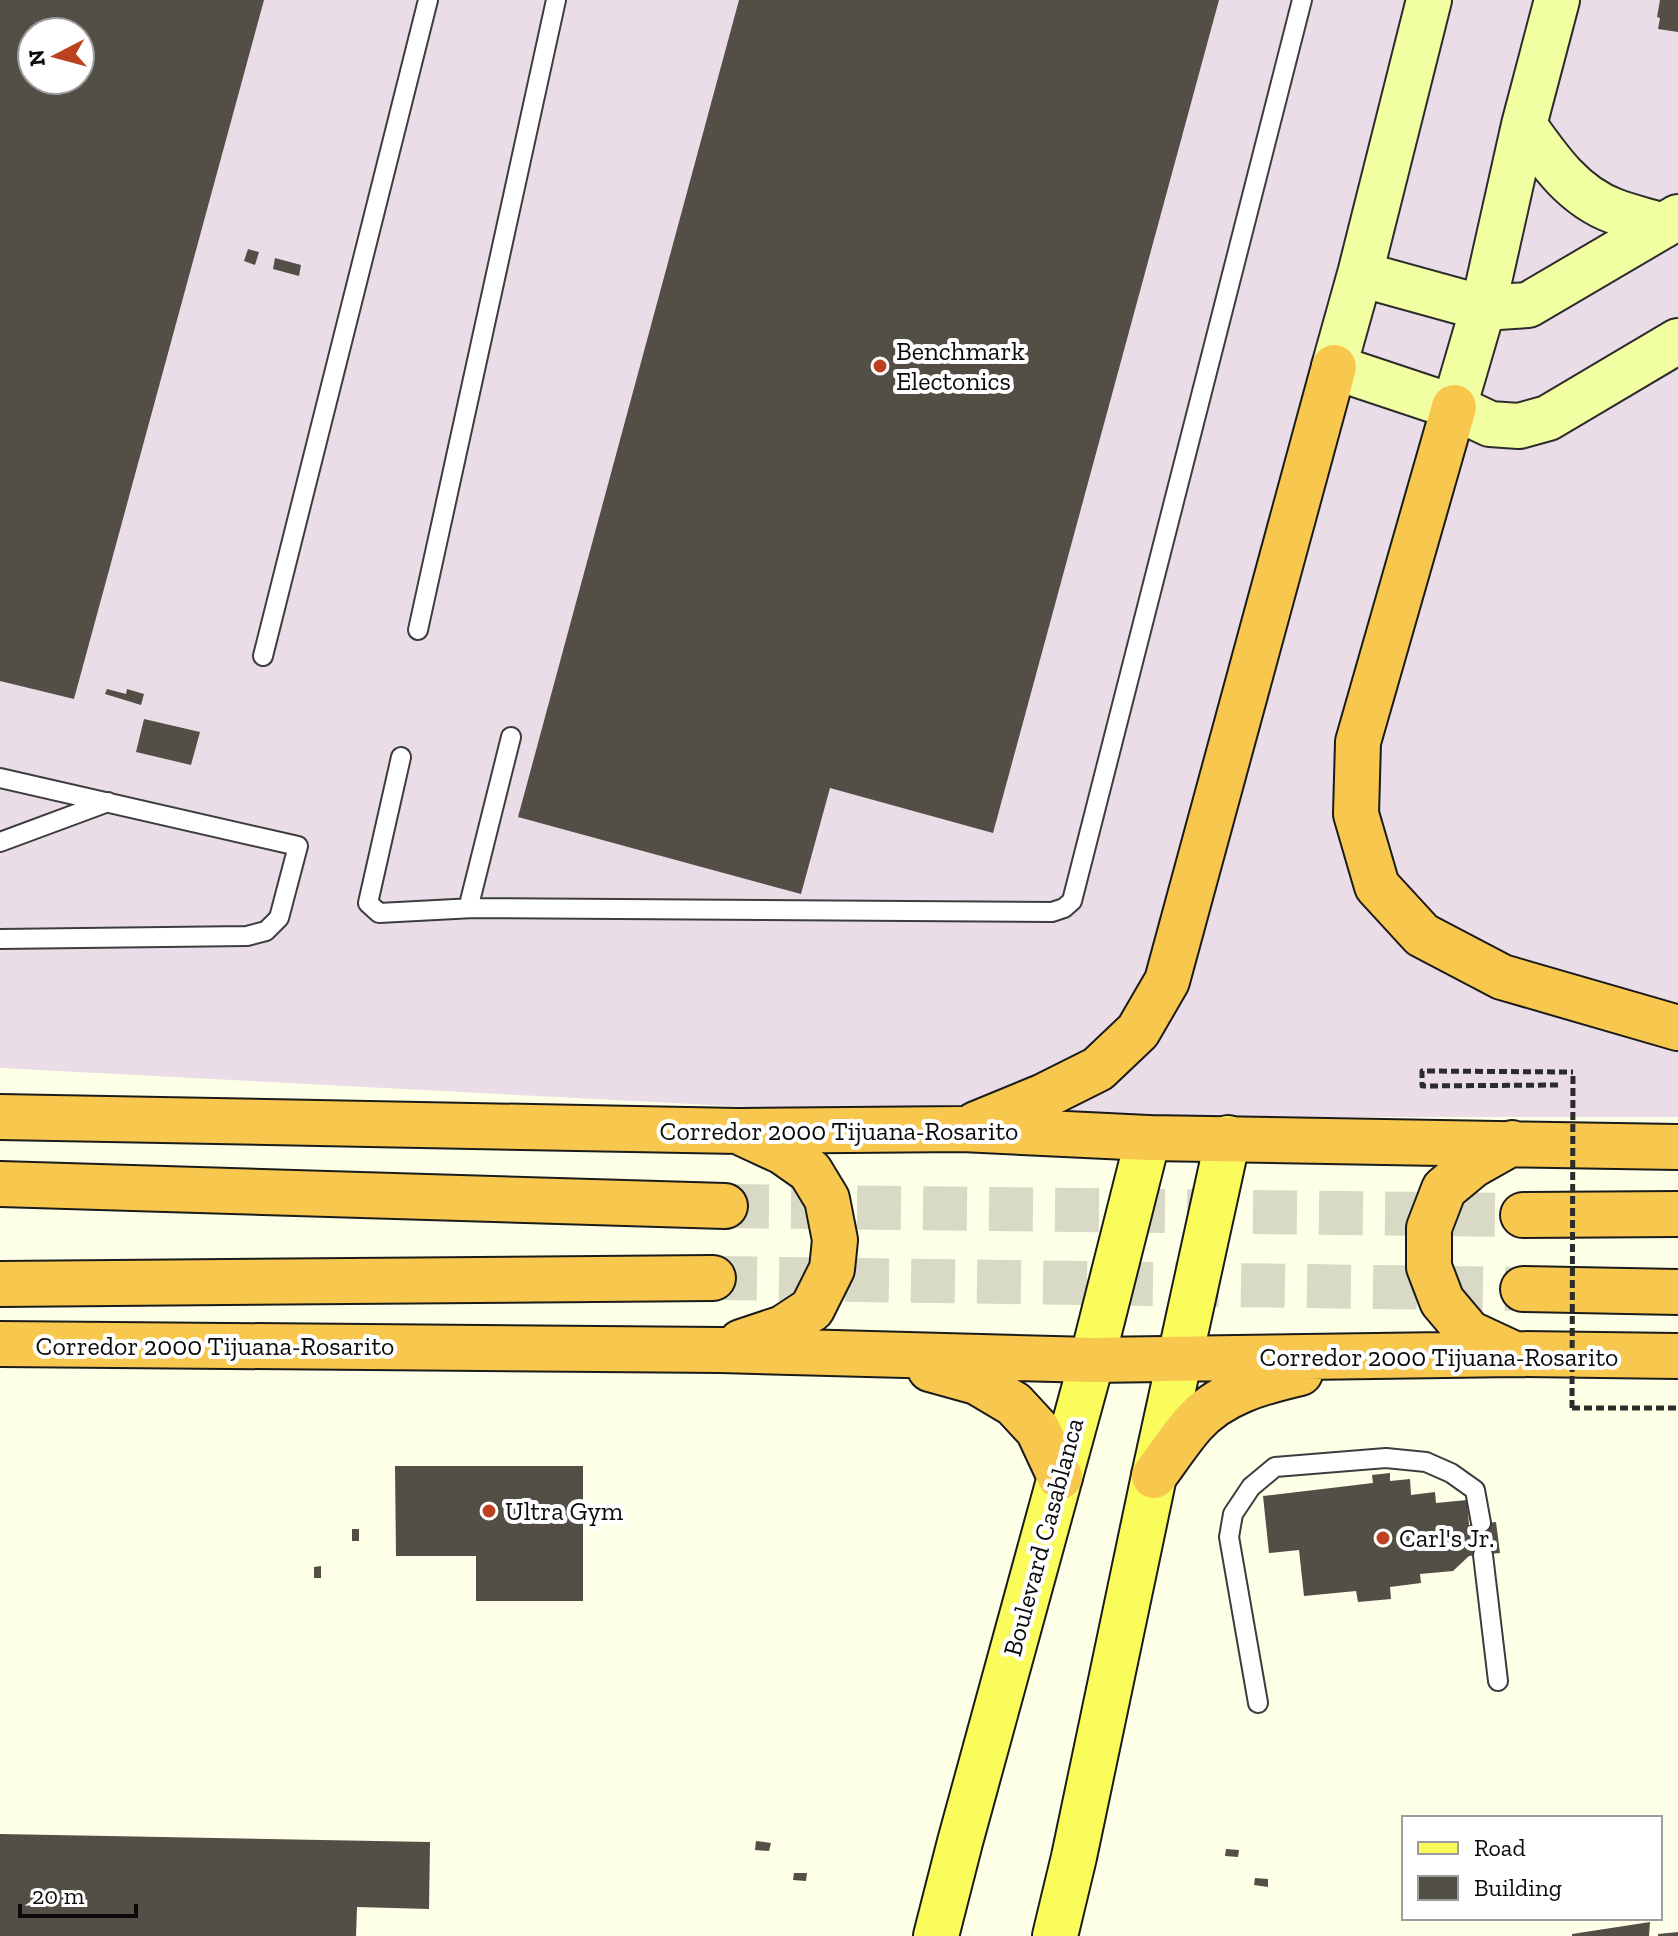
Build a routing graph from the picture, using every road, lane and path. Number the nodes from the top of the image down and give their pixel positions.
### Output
1 (428, 0) edge
2 (556, 0) edge
3 (1302, 0) edge
4 (1429, 0) edge
5 (1557, 0) edge
6 (1524, 125) junction
7 (1670, 221) edge
8 (1360, 274) junction
9 (1483, 308) junction
10 (1678, 341) edge
11 (1334, 367) junction
12 (1454, 407) junction
13 (418, 630) dead end
14 (263, 656) dead end
15 (511, 737) dead end
16 (401, 757) dead end
17 (0, 778) edge
18 (108, 802) junction
19 (0, 842) edge
20 (474, 908) junction
21 (0, 939) edge
22 (1678, 1028) edge
23 (1558, 1085) dead end
24 (0, 1117) edge
25 (962, 1129) junction
26 (739, 1131) junction
27 (1148, 1138) junction
28 (1228, 1138) junction
29 (1512, 1143) junction
30 (1678, 1147) edge
31 (0, 1184) edge
32 (725, 1206) tunnel mouth
33 (1678, 1214) edge
34 (1523, 1215) tunnel mouth
35 (713, 1278) tunnel mouth
36 (0, 1284) edge
37 (1523, 1289) tunnel mouth
38 (1678, 1292) edge
39 (0, 1344) edge
40 (720, 1350) junction
41 (874, 1353) junction
42 (1515, 1354) junction
43 (1678, 1356) edge
44 (1366, 1357) junction
45 (1180, 1359) junction
46 (1092, 1360) junction
47 (1678, 1408) edge
48 (1154, 1476) junction
49 (1060, 1477) junction
50 (1481, 1523) dead end
51 (1483, 1555) dead end
52 (1498, 1681) dead end
53 (1258, 1703) dead end
54 (936, 1936) edge
55 (1055, 1936) edge

1 - 14 lane
2 - 13 lane
3 - 20 lane
4 - 8 main road
5 - 6 main road
6 - 7 main road
6 - 9 main road
7 - 9 main road
8 - 9 main road
8 - 11 main road
9 - 12 main road
10 - 12 main road
11 - 12 main road
11 - 25 highway
12 - 22 highway
15 - 20 lane
16 - 20 lane
17 - 18 lane
18 - 19 lane
18 - 21 lane
23 - 47 path, bridge
24 - 26 highway, Corredor 2000 Tijuana-Rosarito
25 - 26 highway, Corredor 2000 Tijuana-Rosarito
25 - 27 highway, Corredor 2000 Tijuana-Rosarito
26 - 40 highway
27 - 28 highway, Corredor 2000 Tijuana-Rosarito
27 - 46 main road, Boulevard Casablanca
28 - 29 highway, Corredor 2000 Tijuana-Rosarito
28 - 45 main road
29 - 30 highway, Corredor 2000 Tijuana-Rosarito
29 - 42 highway
31 - 32 highway
33 - 34 highway
35 - 36 highway
37 - 38 highway
39 - 40 highway, Corredor 2000 Tijuana-Rosarito
40 - 41 highway, Corredor 2000 Tijuana-Rosarito
41 - 46 highway, Corredor 2000 Tijuana-Rosarito
41 - 49 highway
42 - 43 highway, Corredor 2000 Tijuana-Rosarito
42 - 44 highway, Corredor 2000 Tijuana-Rosarito
44 - 45 highway, Corredor 2000 Tijuana-Rosarito
44 - 48 highway
45 - 46 highway, Corredor 2000 Tijuana-Rosarito
45 - 48 main road
46 - 49 main road, Boulevard Casablanca
48 - 55 main road
49 - 54 main road, Boulevard Casablanca
50 - 53 lane
51 - 52 lane

